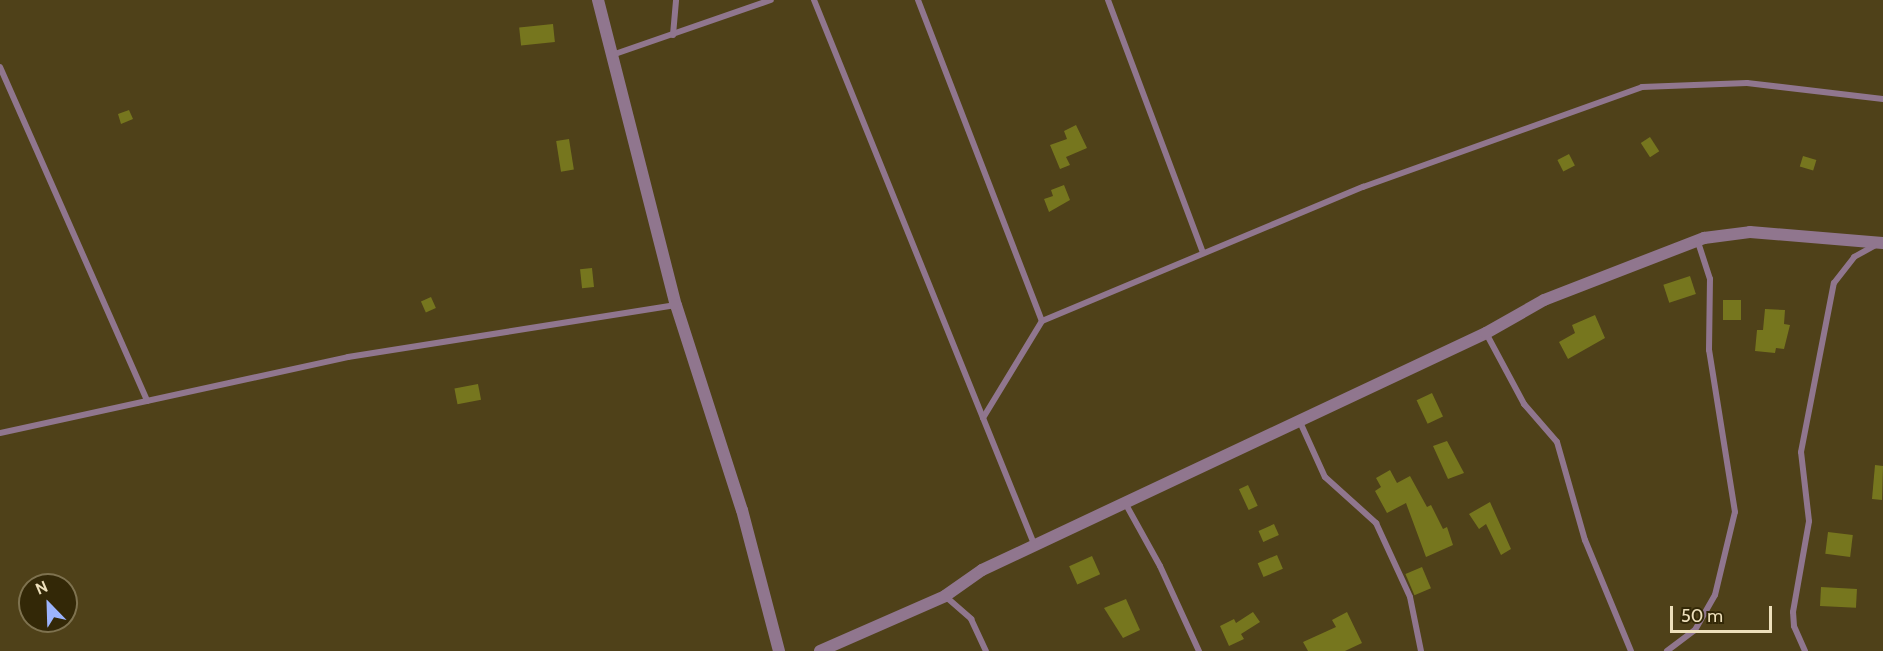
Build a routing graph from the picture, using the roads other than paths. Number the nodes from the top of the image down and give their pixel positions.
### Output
1 (598, 0) edge
2 (676, 0) edge
3 (771, 0) edge
4 (814, 0) edge
5 (918, 0) edge
6 (1108, 0) edge
7 (673, 35) junction
8 (612, 55) junction
9 (0, 67) edge
10 (1883, 99) edge
11 (1698, 241) junction
12 (1881, 242) edge
13 (1203, 253) junction
14 (676, 305) junction
15 (1042, 321) junction
16 (1486, 333) junction
17 (147, 401) junction
18 (983, 418) junction
19 (1300, 422) junction
20 (0, 433) edge
21 (1124, 501) junction
22 (1034, 544) junction
23 (945, 596) junction
24 (779, 651) edge
25 (820, 651) edge
26 (986, 651) edge
27 (1199, 651) edge
28 (1421, 651) edge
29 (1632, 651) edge
30 (1667, 651) edge
31 (1805, 651) edge

1 - 8 street
2 - 7 lane
3 - 7 lane
4 - 18 lane
5 - 15 lane
6 - 13 lane
7 - 8 lane
8 - 14 street
9 - 17 lane
10 - 13 lane
11 - 12 street
11 - 16 street
11 - 30 lane
12 - 31 lane
13 - 15 lane
14 - 17 lane
14 - 24 street
15 - 18 lane
16 - 19 street
16 - 29 lane
17 - 20 lane
18 - 22 lane
19 - 21 street
19 - 28 lane
21 - 22 street
21 - 27 lane
22 - 23 street
23 - 25 street
23 - 26 lane

